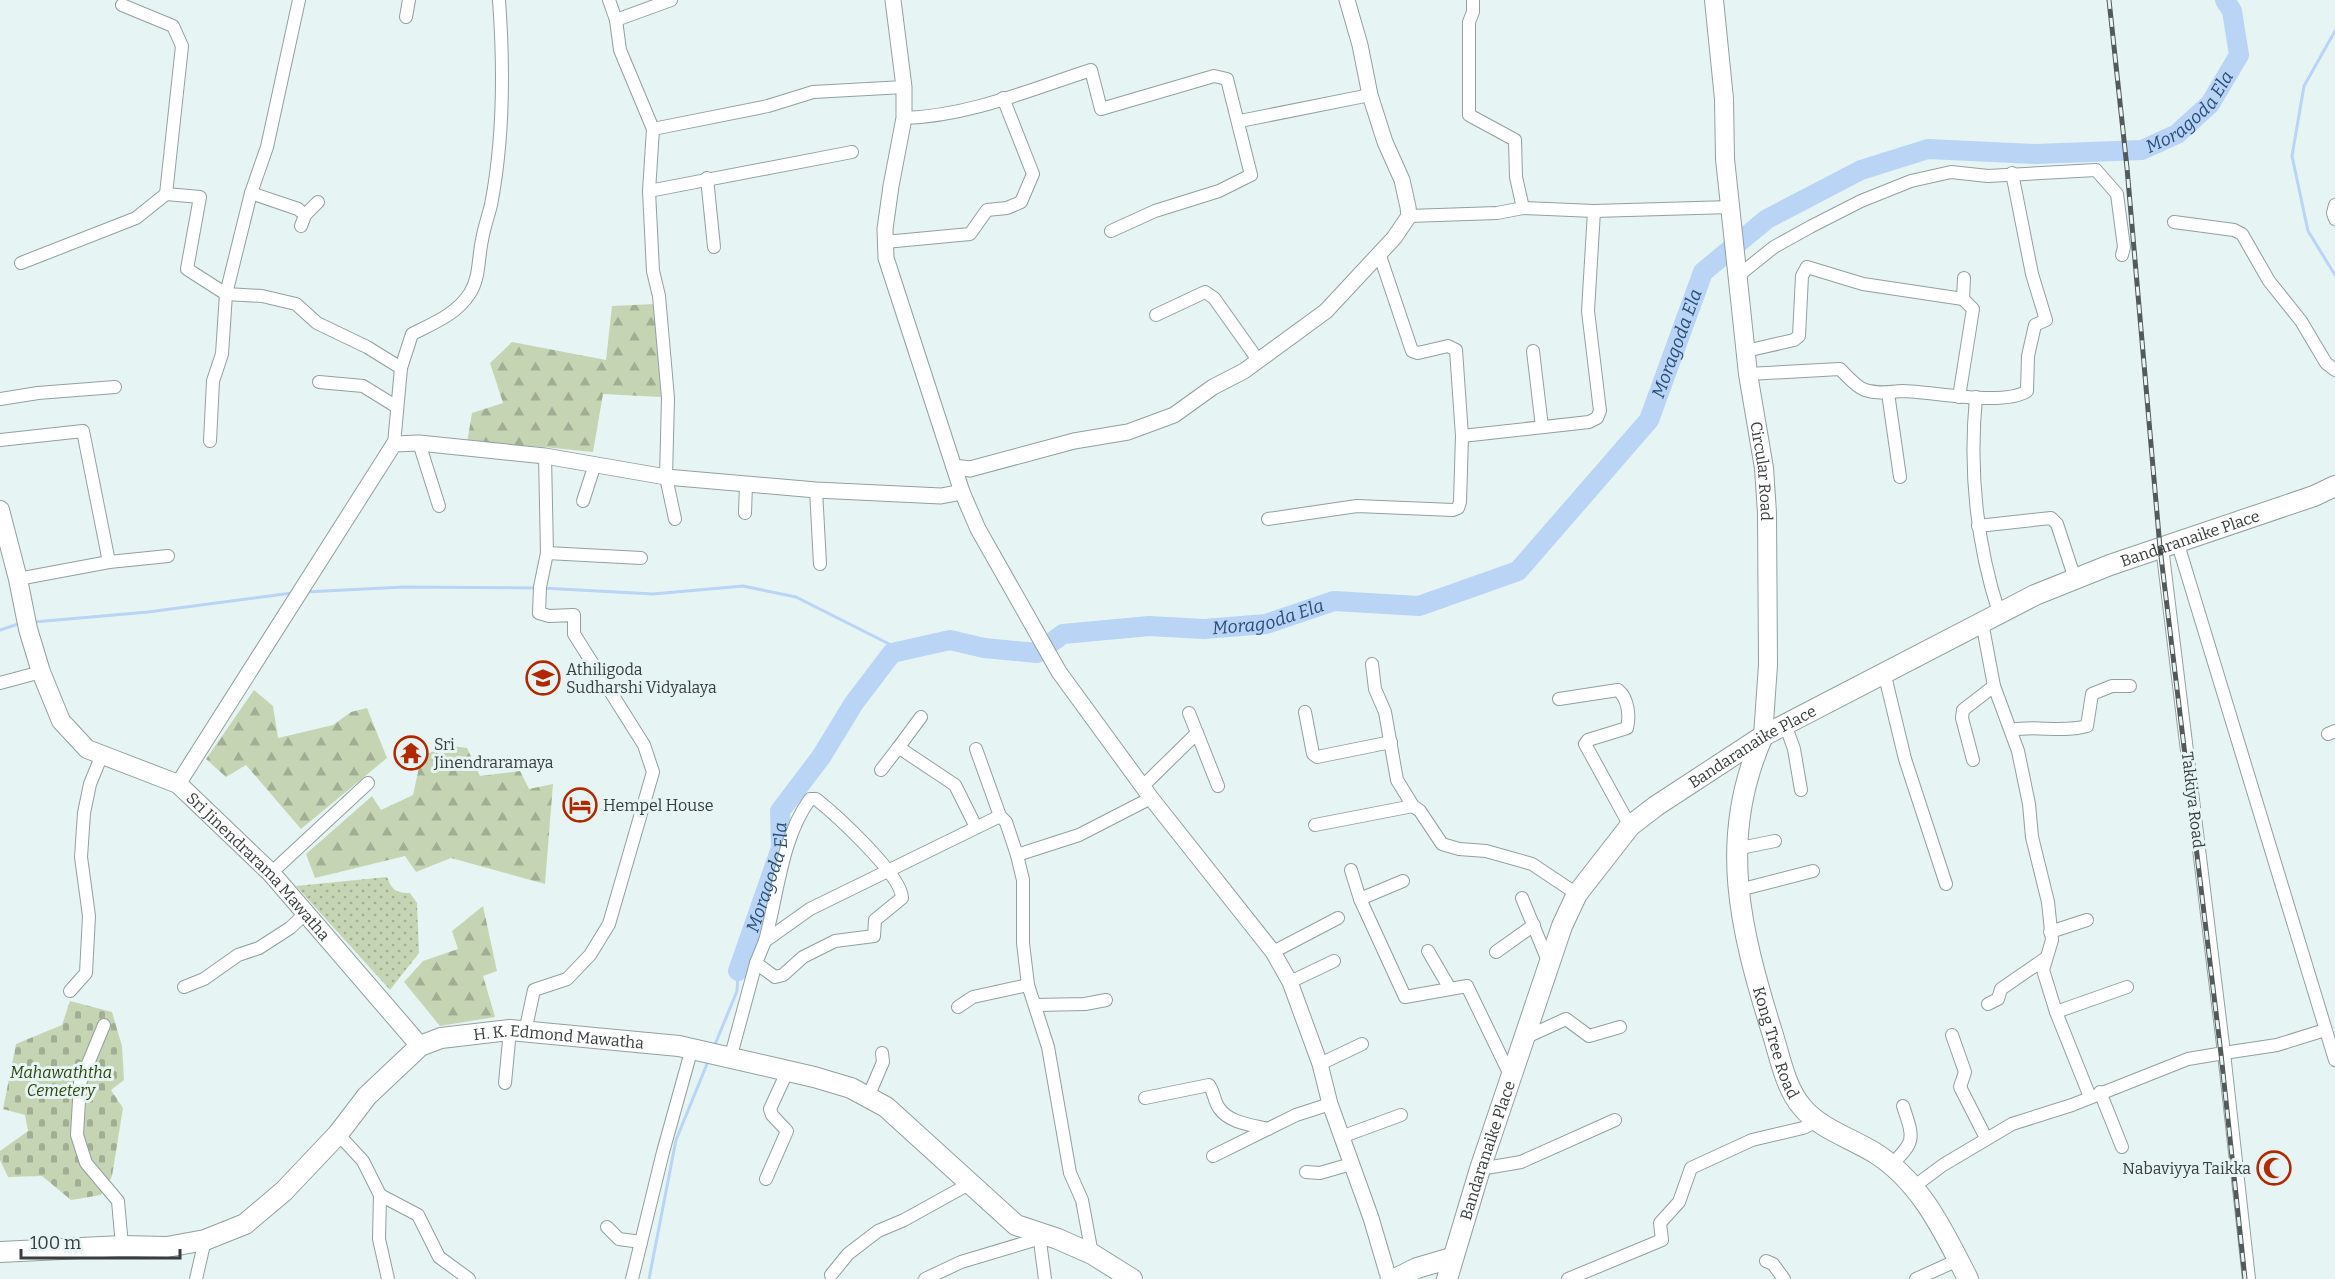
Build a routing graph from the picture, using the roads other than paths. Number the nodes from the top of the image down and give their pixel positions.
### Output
1 (299, 0) edge
2 (409, 0) edge
3 (500, 0) edge
4 (609, 0) edge
5 (671, 0) edge
6 (893, 0) edge
7 (1347, 0) edge
8 (1473, 0) edge
9 (1714, 0) edge
10 (122, 6) dead end
11 (406, 17) dead end
12 (616, 20) junction
13 (904, 87) junction
14 (1370, 96) junction
15 (1003, 98) junction
16 (904, 118) junction
17 (1240, 121) junction
18 (653, 129) junction
19 (852, 153) dead end
20 (2012, 173) junction
21 (707, 178) junction
22 (649, 191) junction
23 (251, 193) junction
24 (166, 194) junction
25 (318, 202) dead end
26 (2335, 205) edge
27 (1731, 207) junction
28 (1523, 208) junction
29 (1594, 211) junction
30 (1408, 216) junction
31 (2335, 219) edge
32 (2174, 222) dead end
33 (1111, 231) dead end
34 (885, 242) junction
35 (714, 247) dead end
36 (1379, 253) junction
37 (2122, 255) dead end
38 (21, 263) dead end
39 (1739, 278) junction
40 (1964, 278) dead end
41 (226, 294) junction
42 (1963, 299) junction
43 (1156, 315) dead end
44 (1533, 351) dead end
45 (1746, 351) junction
46 (1258, 360) junction
47 (401, 368) junction
48 (2335, 370) edge
49 (1748, 374) junction
50 (319, 382) dead end
51 (115, 387) dead end
52 (1888, 393) junction
53 (1959, 397) junction
54 (1976, 397) junction
55 (0, 399) edge
56 (396, 407) junction
57 (1542, 427) junction
58 (1462, 436) junction
59 (0, 440) edge
60 (210, 441) dead end
61 (419, 443) junction
62 (394, 444) junction
63 (545, 456) junction
64 (594, 464) junction
65 (954, 467) junction
66 (666, 477) junction
67 (1900, 477) dead end
68 (746, 484) junction
69 (2335, 486) edge
70 (816, 490) junction
71 (962, 492) junction
72 (583, 501) dead end
73 (439, 506) dead end
74 (746, 513) dead end
75 (1, 515) edge
76 (675, 519) dead end
77 (1268, 519) dead end
78 (1978, 526) junction
79 (2169, 544) junction
80 (547, 553) junction
81 (168, 556) dead end
82 (641, 558) dead end
83 (109, 562) junction
84 (820, 564) dead end
85 (18, 579) junction
86 (2075, 579) junction
87 (1990, 618) junction
88 (1372, 664) dead end
89 (41, 672) junction
90 (1884, 672) junction
91 (0, 683) edge
92 (1994, 686) junction
93 (2130, 686) dead end
94 (1559, 699) dead end
95 (1305, 712) dead end
96 (1190, 713) dead end
97 (921, 717) dead end
98 (1785, 724) junction
99 (2011, 730) junction
100 (1197, 733) junction
101 (1763, 736) junction
102 (1391, 742) junction
103 (898, 748) junction
104 (976, 749) dead end
105 (101, 757) junction
106 (1973, 760) dead end
107 (881, 770) dead end
108 (368, 783) dead end
109 (178, 784) junction
110 (1218, 786) dead end
111 (1801, 790) dead end
112 (1147, 792) junction
113 (1413, 806) junction
114 (1000, 816) junction
115 (1315, 825) dead end
116 (1630, 826) junction
117 (976, 827) junction
118 (1775, 841) dead end
119 (1736, 849) junction
120 (1017, 855) junction
121 (888, 870) junction
122 (1351, 870) dead end
123 (1813, 871) dead end
124 (271, 873) junction
125 (1403, 881) dead end
126 (1946, 884) dead end
127 (1739, 890) junction
128 (1577, 894) junction
129 (1522, 898) dead end
130 (1360, 899) junction
131 (306, 913) junction
132 (1338, 918) dead end
133 (2087, 920) dead end
134 (1534, 925) junction
135 (2050, 932) junction
136 (765, 941) junction
137 (1428, 951) dead end
138 (1273, 952) junction
139 (1496, 952) dead end
140 (2046, 958) junction
141 (1334, 961) dead end
142 (1548, 961) junction
143 (756, 963) junction
144 (1290, 982) junction
145 (1028, 985) junction
146 (184, 987) dead end
147 (1449, 987) junction
148 (2127, 987) dead end
149 (70, 991) dead end
150 (1106, 1000) dead end
151 (1988, 1004) dead end
152 (1035, 1005) junction
153 (958, 1007) dead end
154 (2056, 1012) junction
155 (104, 1025) dead end
156 (1620, 1027) dead end
157 (2325, 1030) junction
158 (517, 1031) junction
159 (1952, 1035) dead end
160 (1524, 1038) junction
161 (1362, 1044) dead end
162 (420, 1046) junction
163 (695, 1049) junction
164 (882, 1053) dead end
165 (2224, 1053) junction
166 (727, 1058) junction
167 (2335, 1060) edge
168 (1320, 1064) junction
169 (787, 1072) junction
170 (1511, 1077) junction
171 (505, 1083) dead end
172 (2095, 1095) junction
173 (868, 1096) junction
174 (1145, 1098) dead end
175 (1330, 1104) junction
176 (1903, 1106) dead end
177 (1401, 1115) dead end
178 (1615, 1120) dead end
179 (1818, 1121) junction
180 (1268, 1129) junction
181 (338, 1134) junction
182 (1341, 1137) junction
183 (1986, 1138) junction
184 (2122, 1147) dead end
185 (1213, 1156) dead end
186 (1351, 1164) junction
187 (1890, 1166) junction
188 (1480, 1170) junction
189 (1306, 1172) dead end
190 (766, 1179) dead end
191 (969, 1184) junction
192 (1912, 1188) junction
193 (380, 1196) junction
194 (607, 1227) dead end
195 (1040, 1234) junction
196 (206, 1240) junction
197 (641, 1242) junction
198 (122, 1246) junction
199 (0, 1252) edge
200 (1092, 1254) junction
201 (1451, 1258) junction
202 (1958, 1260) junction
203 (1766, 1261) dead end
204 (831, 1278) edge
205 (195, 1279) edge
206 (388, 1279) edge
207 (469, 1279) edge
208 (633, 1279) edge
209 (925, 1279) edge
210 (1045, 1279) edge
211 (1132, 1279) edge
212 (1389, 1279) edge
213 (1395, 1279) edge
214 (1447, 1279) edge
215 (1568, 1279) edge
216 (1784, 1279) edge
217 (1916, 1279) edge
218 (1968, 1279) edge
219 (2248, 1279) edge

1 - 23 street
2 - 11 street
3 - 47 street
4 - 12 street
5 - 12 street
6 - 13 street
7 - 14 street
8 - 28 street
9 - 27 main road, Circular Road
10 - 24 street
12 - 18 street
13 - 16 street
13 - 18 street
14 - 17 street
14 - 30 street
15 - 16 street
15 - 17 street
15 - 34 street
16 - 34 street
17 - 33 street
18 - 22 street
19 - 21 street
20 - 37 street
20 - 39 street
20 - 54 street
21 - 22 street
21 - 35 street
22 - 66 street
23 - 25 street
23 - 41 street
24 - 38 street
24 - 41 street
26 - 31 street
27 - 29 street
27 - 39 main road, Circular Road
28 - 29 street
28 - 30 street
29 - 57 street
30 - 36 street
32 - 48 street
34 - 65 street
36 - 46 street
36 - 58 street
39 - 45 main road, Circular Road
40 - 42 street
41 - 47 street
41 - 60 street
42 - 45 street
42 - 53 street
43 - 46 street
44 - 57 street
45 - 49 main road, Circular Road
46 - 65 street
47 - 56 street
49 - 52 street
49 - 101 main road, Circular Road
50 - 56 street
51 - 55 street
52 - 53 street
52 - 67 street
53 - 54 street
54 - 78 street
56 - 62 street
57 - 58 street
58 - 77 street
59 - 83 street
61 - 62 street
61 - 63 street
61 - 73 street
62 - 109 street
63 - 64 street
63 - 80 street
64 - 66 street
64 - 72 street
65 - 71 street
66 - 68 street
66 - 76 street
68 - 70 street
68 - 74 street
69 - 79 main road, Bandaranaike Place
70 - 71 street
70 - 84 street
71 - 112 street
75 - 85 main road, Sri Jinendrarama Mawatha
78 - 86 street
78 - 87 street
79 - 86 main road, Bandaranaike Place
79 - 157 street
79 - 165 street, Takkiya Road
80 - 82 street
80 - 158 street
81 - 83 street
83 - 85 street
85 - 89 main road, Sri Jinendrarama Mawatha
86 - 87 main road, Bandaranaike Place
87 - 90 main road, Bandaranaike Place
87 - 92 street
88 - 102 street
89 - 91 street
89 - 105 main road, Sri Jinendrarama Mawatha
90 - 98 main road, Bandaranaike Place
90 - 126 street
92 - 99 street
92 - 106 street
93 - 99 street
94 - 116 street
95 - 102 street
96 - 100 street
97 - 103 street
98 - 101 main road, Bandaranaike Place
98 - 111 street
99 - 135 street
100 - 110 street
100 - 112 street
101 - 116 main road, Bandaranaike Place
101 - 119 main road, Kong Tree Road
102 - 113 street
103 - 107 street
103 - 117 street
104 - 114 street
105 - 109 main road, Sri Jinendrarama Mawatha
105 - 149 street
108 - 124 street
109 - 124 main road, Sri Jinendrarama Mawatha
112 - 120 street
112 - 138 street
113 - 115 street
113 - 128 street
114 - 117 street
114 - 120 street
116 - 128 main road, Bandaranaike Place
117 - 121 street
118 - 119 street
119 - 127 main road, Kong Tree Road
120 - 145 street
121 - 136 street
121 - 136 street
121 - 143 street
122 - 130 street
123 - 127 street
124 - 131 main road, Sri Jinendrarama Mawatha
125 - 130 street
127 - 179 main road, Kong Tree Road
128 - 142 main road, Bandaranaike Place
129 - 134 street
130 - 147 street
131 - 146 street
131 - 162 main road, Sri Jinendrarama Mawatha
132 - 138 street
133 - 135 street
134 - 139 street
134 - 142 street
135 - 140 street
136 - 143 street
137 - 147 street
138 - 144 street
140 - 151 street
140 - 154 street
141 - 144 street
142 - 160 main road, Bandaranaike Place
143 - 166 street
144 - 168 street
145 - 152 street
145 - 153 street
147 - 170 street
148 - 154 street
150 - 152 street
152 - 200 street
154 - 172 street
155 - 198 street
156 - 160 street
157 - 165 street
157 - 167 street
158 - 162 main road, H. K. Edmond Mawatha
158 - 163 main road, H. K. Edmond Mawatha
158 - 171 street
159 - 183 street
160 - 170 main road, Bandaranaike Place
161 - 168 street
162 - 181 main road, H. K. Edmond Mawatha
163 - 166 main road, H. K. Edmond Mawatha
163 - 197 street
164 - 173 street
165 - 172 street
165 - 219 street, Takkiya Road
166 - 169 main road, H. K. Edmond Mawatha
168 - 175 street
169 - 173 main road, H. K. Edmond Mawatha
169 - 190 street
170 - 188 main road, Bandaranaike Place
172 - 183 street
172 - 184 street
173 - 191 main road, H. K. Edmond Mawatha
174 - 180 street
175 - 180 street
175 - 182 street
176 - 187 street
177 - 182 street
178 - 188 street
179 - 187 main road, Kong Tree Road
179 - 215 street
180 - 185 street
181 - 193 street
181 - 196 main road, H. K. Edmond Mawatha
182 - 186 street
183 - 192 street
186 - 189 street
186 - 212 street
187 - 192 main road, Kong Tree Road
188 - 201 main road, Bandaranaike Place
191 - 195 main road, H. K. Edmond Mawatha
191 - 204 street
192 - 202 main road, Kong Tree Road
193 - 206 street
193 - 207 street
194 - 197 street
195 - 200 main road, H. K. Edmond Mawatha
195 - 209 street
195 - 210 street
196 - 198 main road, H. K. Edmond Mawatha
196 - 205 street
197 - 208 street
198 - 199 main road, H. K. Edmond Mawatha
200 - 211 main road, H. K. Edmond Mawatha
201 - 213 main road
201 - 214 main road, Bandaranaike Place
202 - 217 street
202 - 218 main road, Kong Tree Road
203 - 216 street

